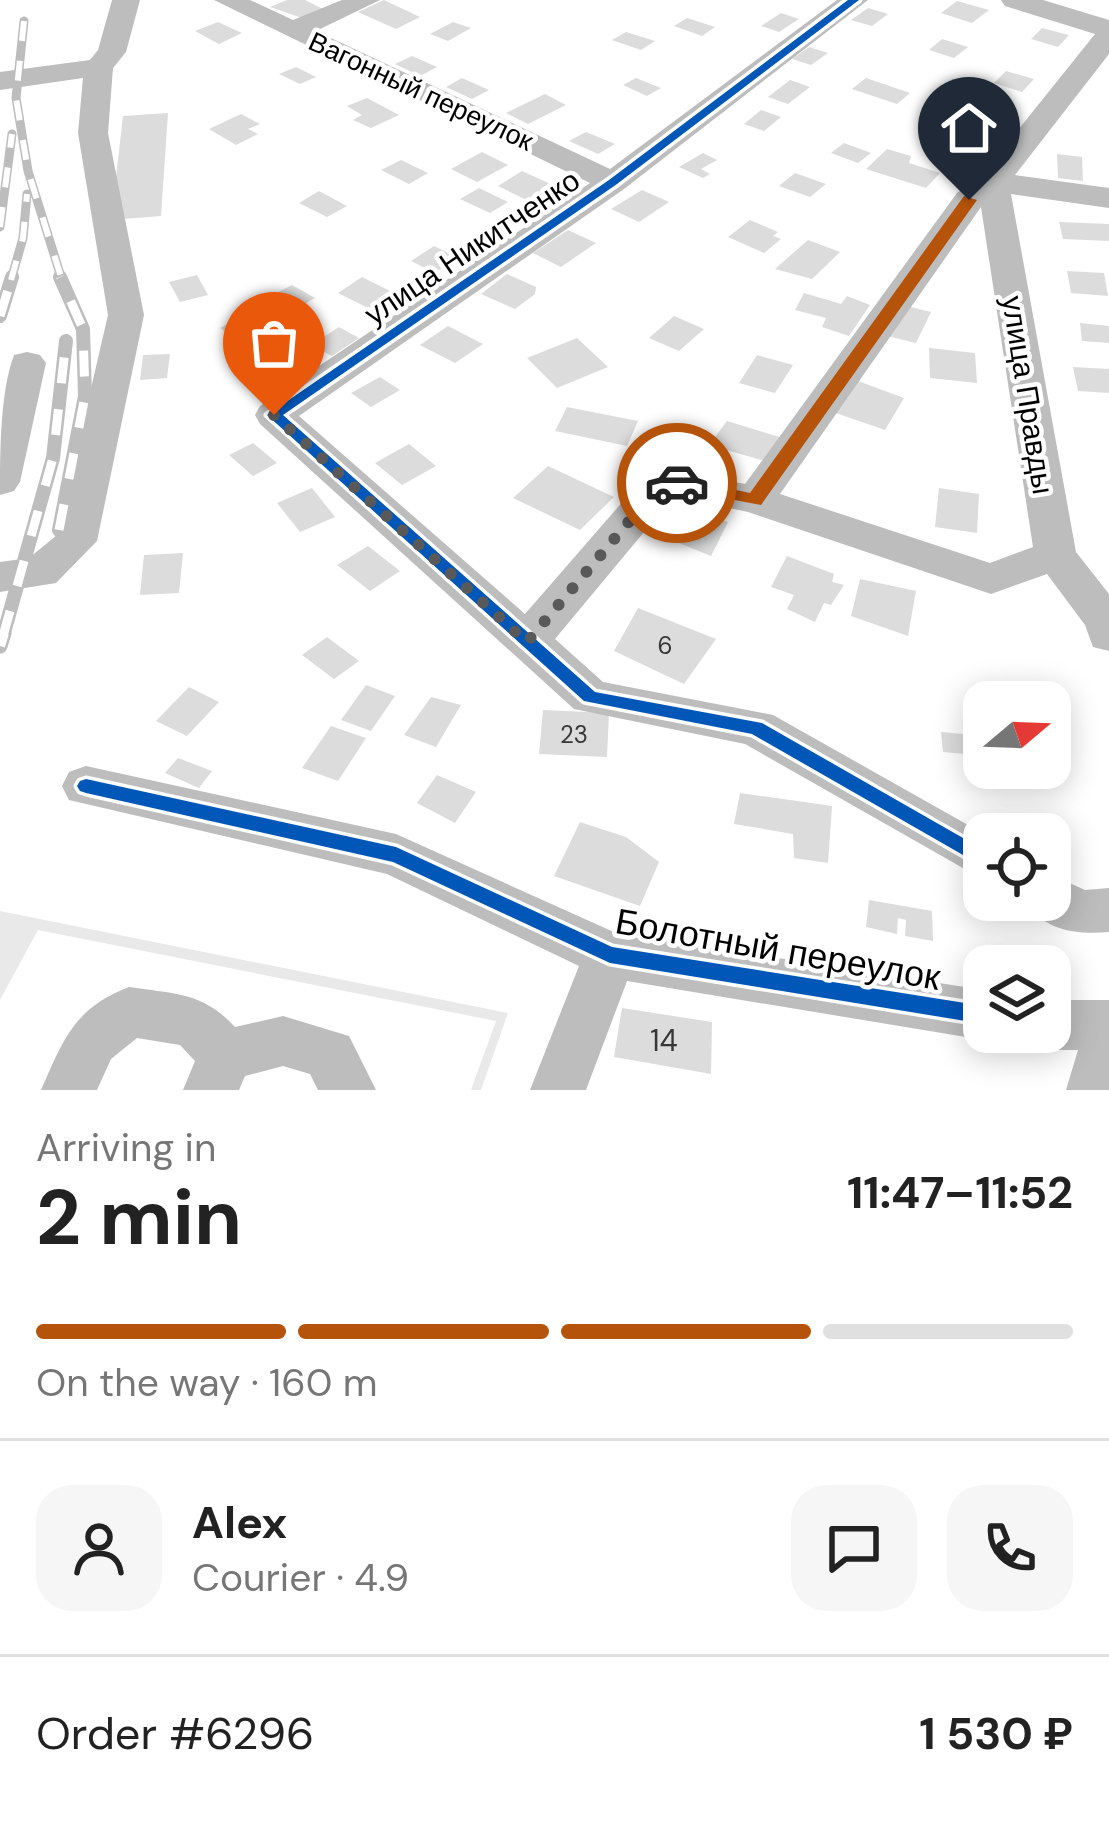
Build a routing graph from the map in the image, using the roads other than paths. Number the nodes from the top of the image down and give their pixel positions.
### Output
1 (126, 0) edge
2 (228, 0) edge
3 (365, 0) edge
4 (854, 0) edge
5 (1015, 0) edge
6 (293, 30) junction
7 (1109, 32) edge
8 (99, 67) junction
9 (0, 81) edge
10 (613, 182) junction
11 (993, 182) junction
12 (1109, 198) edge
13 (28, 362) dead end
14 (0, 482) edge
15 (755, 500) junction
16 (1054, 555) junction
17 (0, 577) edge
18 (1108, 626) edge
19 (527, 642) junction
20 (86, 787) dead end
21 (963, 847) edge
22 (1071, 908) edge
23 (1109, 910) edge
24 (610, 955) junction
25 (963, 1012) edge
26 (1109, 1024) edge
27 (1071, 1025) edge
28 (1109, 1045) edge
29 (218, 1073) edge
30 (68, 1090) edge
31 (348, 1090) edge
32 (558, 1090) edge
33 (1094, 1090) edge

1 - 8 street
2 - 6 street, Вагонный переулок
3 - 6 street
4 - 10 street, улица Никитченко
5 - 7 street
6 - 10 street, Вагонный переулок
7 - 11 street
8 - 9 street
8 - 17 street
10 - 19 street, улица Никитченко
11 - 12 street
11 - 15 street
11 - 16 street, улица Правды
13 - 14 street
15 - 16 street
15 - 19 street
16 - 18 street, улица Правды
19 - 21 street
20 - 24 street, Болотный переулок
22 - 23 street
24 - 25 street, Болотный переулок
24 - 32 street
26 - 27 street
28 - 33 street
29 - 30 street
29 - 31 street

